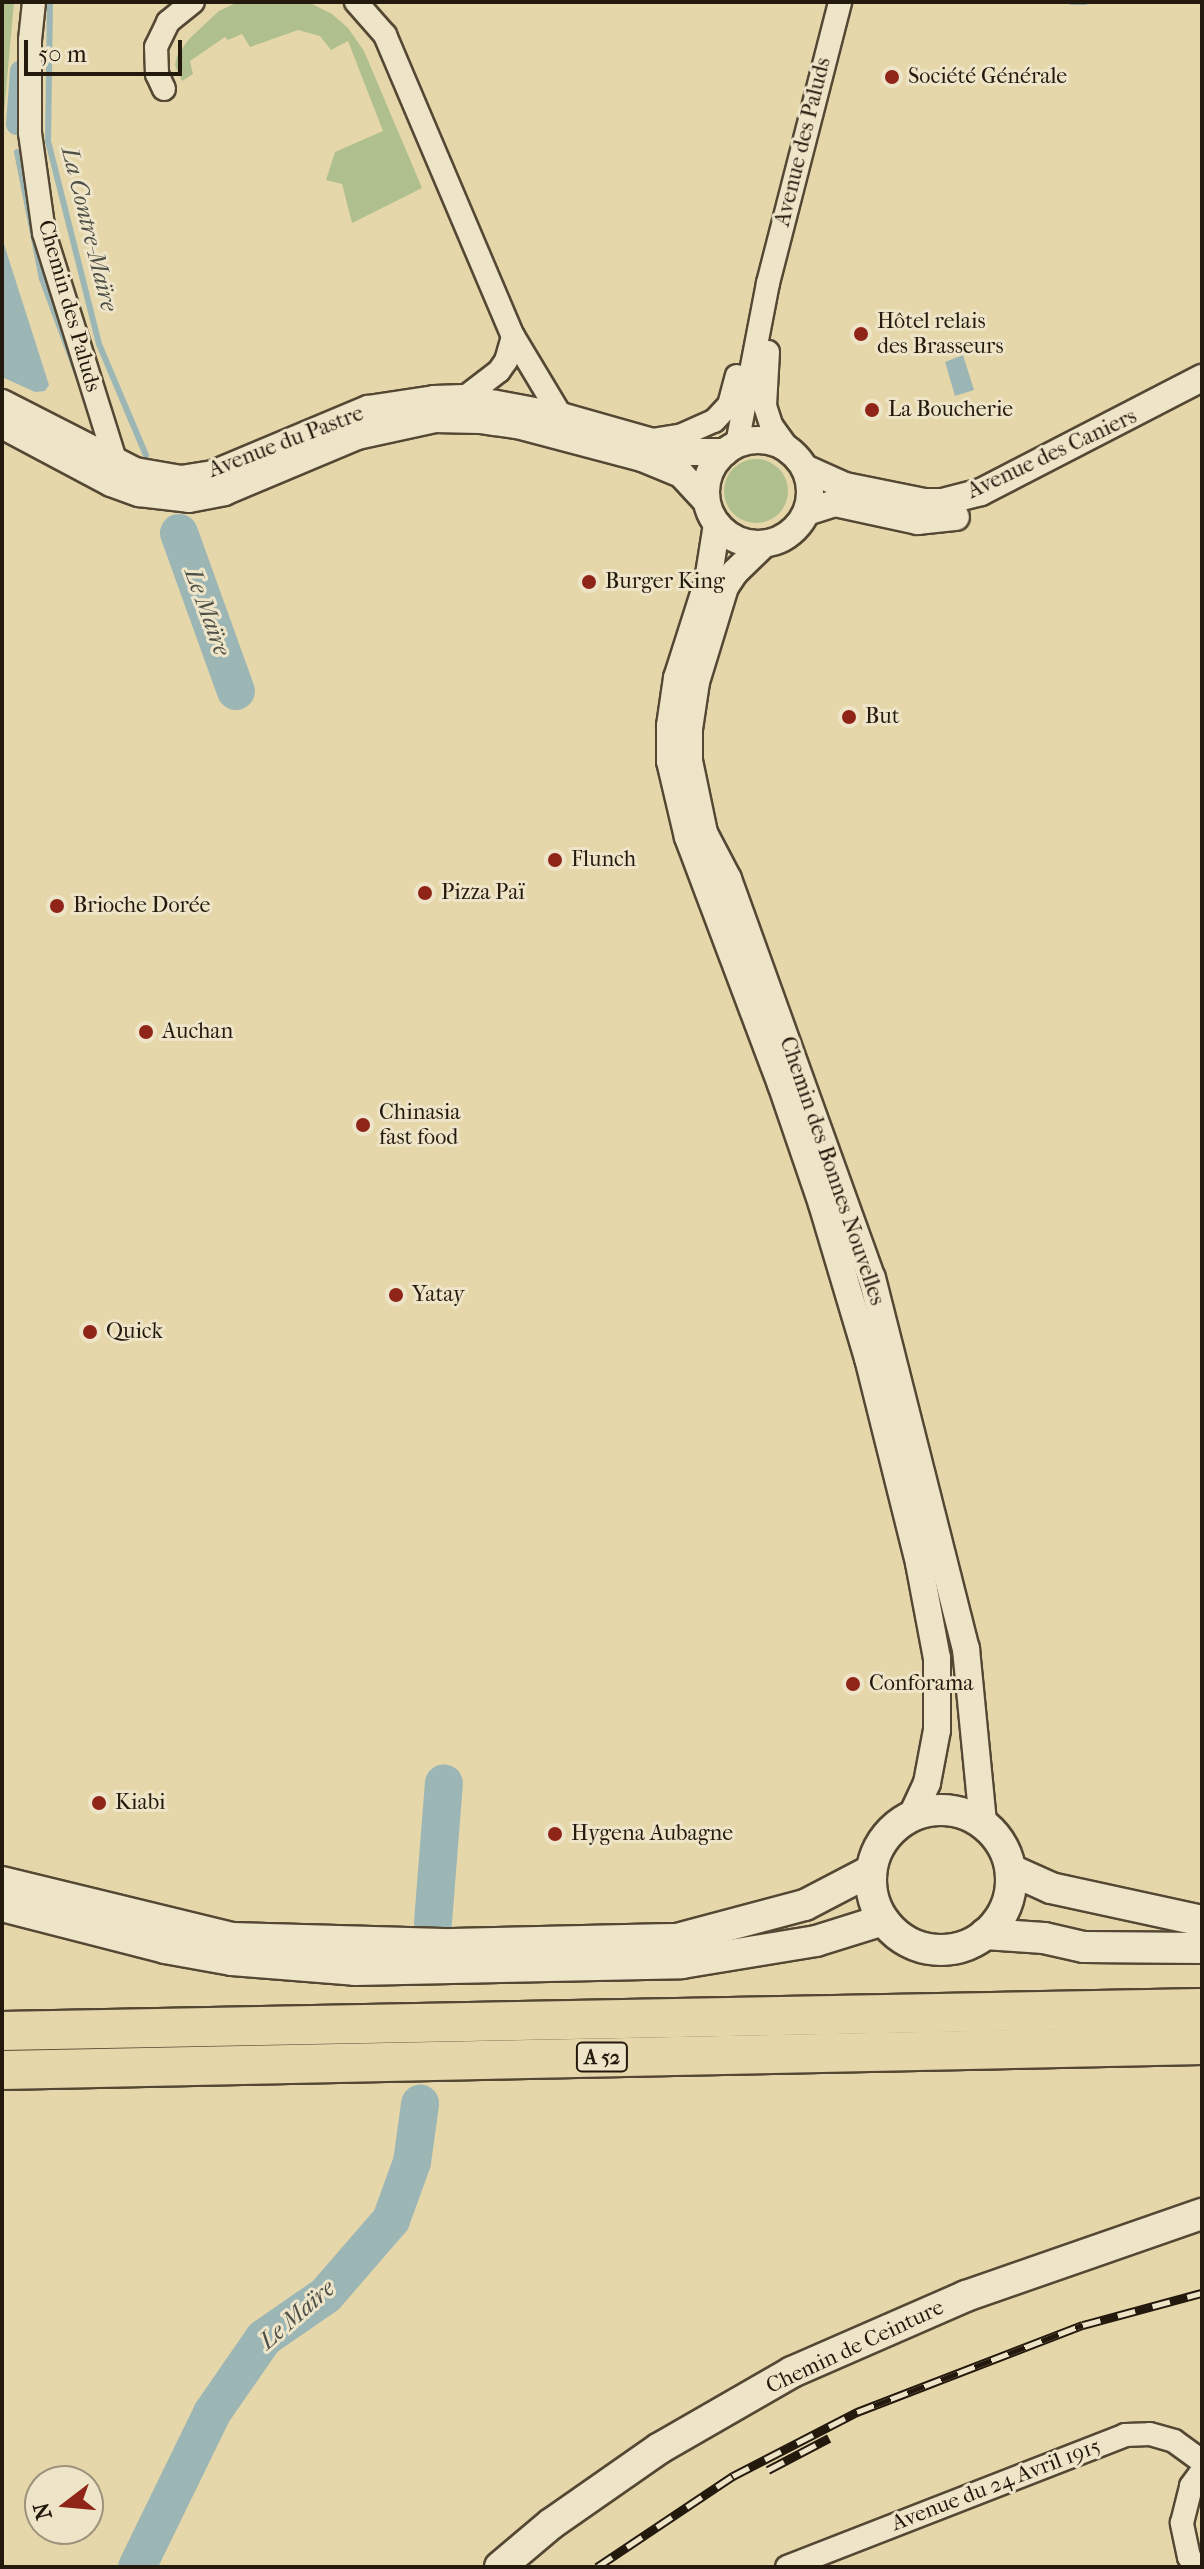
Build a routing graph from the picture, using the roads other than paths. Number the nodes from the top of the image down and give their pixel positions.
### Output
1 (34, 2) edge
2 (193, 2) edge
3 (356, 2) edge
4 (840, 2) edge
5 (164, 89) dead end
6 (768, 283) junction
7 (513, 336) junction
8 (1202, 378) edge
9 (1202, 396) edge
10 (464, 398) junction
11 (2, 403) edge
12 (561, 416) junction
13 (2, 425) edge
14 (647, 441) junction
15 (787, 447) junction
16 (731, 448) junction
17 (116, 463) junction
18 (805, 468) junction
19 (807, 512) junction
20 (712, 513) junction
21 (763, 545) junction
22 (912, 1815) junction
23 (983, 1822) junction
24 (1011, 1870) junction
25 (870, 1871) junction
26 (2, 1882) edge
27 (2, 1906) edge
28 (883, 1920) junction
29 (1202, 1921) edge
30 (985, 1934) junction
31 (1202, 1948) edge
32 (1202, 2008) edge
33 (2, 2031) edge
34 (1202, 2045) edge
35 (166, 2068) junction
36 (2, 2070) edge
37 (2, 2077) edge
38 (1202, 2214) edge
39 (1202, 2461) edge
40 (1202, 2471) edge
41 (822, 2560) edge
42 (500, 2567) edge
43 (787, 2567) edge
44 (1196, 2567) edge

1 - 17 street, Chemin des Paluds
2 - 5 street
3 - 7 street
4 - 6 street, Avenue des Paluds
6 - 14 street, Avenue des Paluds
6 - 15 street, Avenue des Paluds
6 - 16 street, Avenue des Paluds
7 - 10 street
7 - 12 street
8 - 18 street, Avenue des Caniers
9 - 19 street, Avenue des Caniers
10 - 12 street, Avenue du Pastre
10 - 17 street, Avenue du Pastre
11 - 17 street, Avenue du Pastre
12 - 14 street, Avenue du Pastre
13 - 20 street, Avenue du Pastre
14 - 16 street, Avenue du Pastre
15 - 16 street
15 - 18 street
16 - 20 street
18 - 19 street
19 - 21 street
20 - 21 street
20 - 22 street, Chemin des Bonnes Nouvelles
21 - 23 street, Chemin des Bonnes Nouvelles
22 - 23 main road
22 - 25 main road
23 - 24 main road
24 - 29 main road
24 - 30 main road
25 - 26 main road
25 - 28 main road
27 - 28 main road
28 - 30 main road
30 - 31 main road
32 - 33 highway, A 52
34 - 35 highway, A 52
35 - 36 highway, A 52
35 - 37 highway
38 - 42 main road, Chemin de Ceinture
39 - 41 street, Avenue du 24 Avril 1915
40 - 44 street
41 - 43 street, Avenue du 24 Avril 1915

